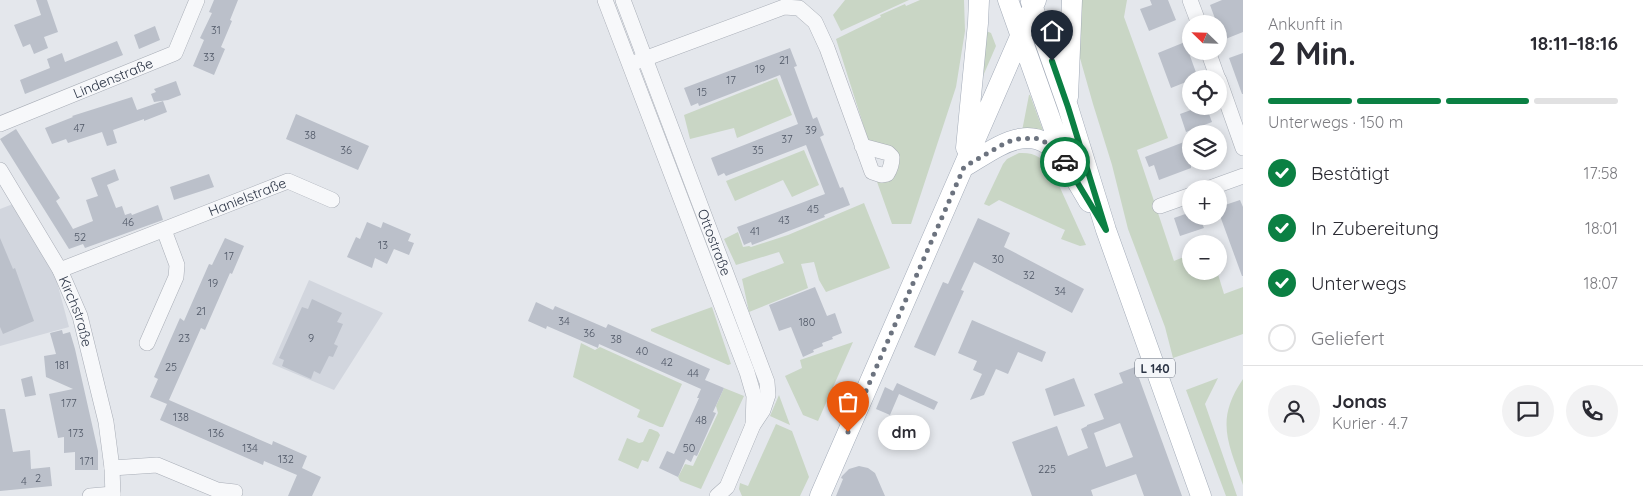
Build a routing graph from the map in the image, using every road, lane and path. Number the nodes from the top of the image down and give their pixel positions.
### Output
1 (197, 0) edge
2 (605, 0) edge
3 (622, 0) edge
4 (979, 0) edge
5 (1008, 0) edge
6 (1072, 0) edge
7 (1190, 0) edge
8 (1033, 3) edge
9 (1196, 15) edge
10 (1020, 37) junction
11 (645, 59) junction
12 (630, 65) junction
13 (1227, 104) edge
14 (1068, 107) junction
15 (0, 124) edge
16 (862, 146) dead end
17 (1243, 148) edge
18 (1066, 163) junction
19 (964, 167) junction
20 (0, 170) edge
21 (1243, 176) edge
22 (1227, 182) edge
23 (1182, 198) edge
24 (332, 200) dead end
25 (1160, 206) dead end
26 (164, 230) junction
27 (1106, 230) junction
28 (60, 270) junction
29 (148, 343) dead end
30 (753, 425) junction
31 (112, 468) junction
32 (234, 492) dead end
33 (113, 495) edge
34 (90, 496) edge
35 (717, 496) edge
36 (820, 496) edge
37 (1201, 496) edge

1 - 15 street, Lindenstraße
2 - 12 street, Ottostraße
3 - 11 street, Ottostraße
4 - 19 main road
5 - 10 main road, L 140
6 - 14 main road
7 - 9 street
8 - 10 main road
8 - 14 main road, L 140
10 - 18 main road, L 140
10 - 19 main road
11 - 12 street
11 - 16 street
11 - 30 street, Ottostraße
12 - 30 street, Ottostraße
13 - 17 street
14 - 27 main road, L 140
18 - 19 main road
18 - 27 main road, L 140
19 - 36 main road
20 - 28 street, Kirchstraße
21 - 22 street
23 - 25 street
24 - 26 street, Hanielstraße
26 - 28 street, Hanielstraße
26 - 29 street
27 - 37 main road, L 140
28 - 31 street, Kirchstraße
30 - 35 street, Ottostraße
31 - 32 street
31 - 33 street, Kirchstraße
33 - 34 street

